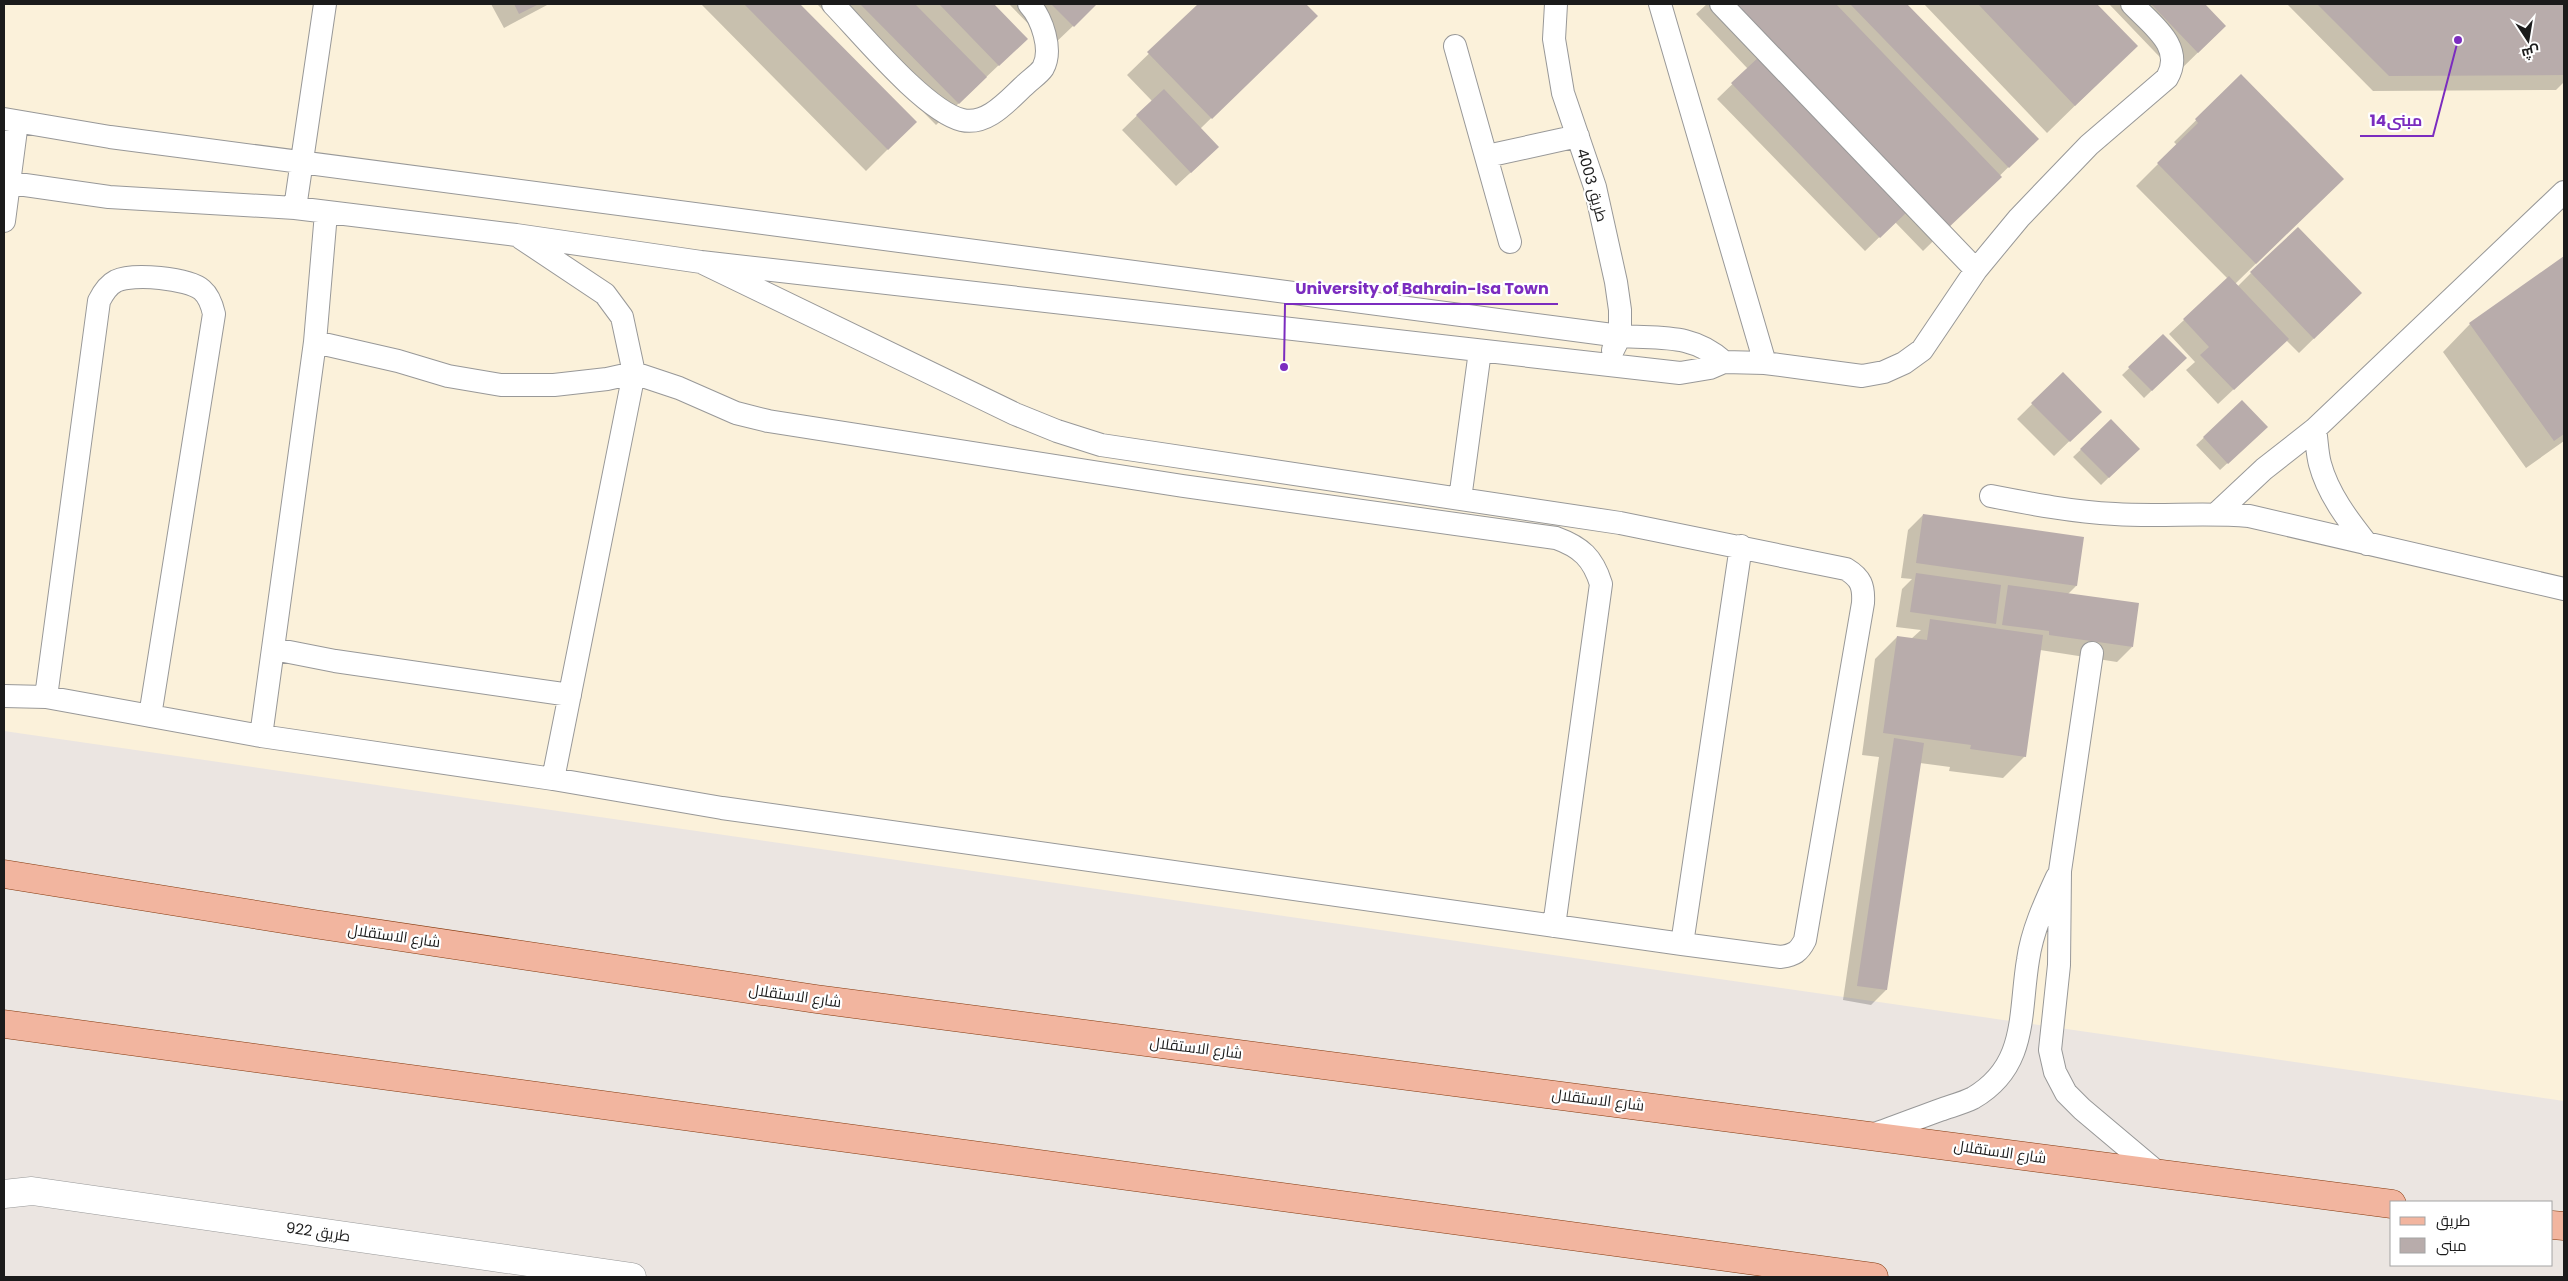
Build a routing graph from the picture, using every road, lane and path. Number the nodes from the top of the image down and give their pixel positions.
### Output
1 (325, 4) edge
2 (832, 4) edge
3 (1029, 4) edge
4 (1556, 4) edge
5 (1660, 4) edge
6 (1721, 4) edge
7 (2132, 4) edge
8 (1454, 46) dead end
9 (11, 121) edge
10 (1578, 136) junction
11 (1487, 156) junction
12 (303, 161) junction
13 (6, 182) edge
14 (2564, 192) edge
15 (295, 208) junction
16 (326, 212) junction
17 (4, 221) edge
18 (516, 235) junction
19 (1510, 242) dead end
20 (701, 262) junction
21 (1976, 270) junction
22 (1620, 336) junction
23 (314, 342) junction
24 (1480, 351) junction
25 (1724, 362) junction
26 (1765, 363) junction
27 (1605, 364) junction
28 (634, 373) junction
29 (2315, 429) junction
30 (1991, 496) dead end
31 (1460, 499) junction
32 (2217, 513) junction
33 (2367, 544) junction
34 (1742, 546) junction
35 (2564, 589) edge
36 (274, 650) junction
37 (2092, 653) dead end
38 (4, 680) edge
39 (570, 694) junction
40 (4, 696) edge
41 (46, 697) junction
42 (150, 716) junction
43 (261, 736) junction
44 (553, 779) junction
45 (2060, 871) junction
46 (4, 874) edge
47 (1554, 926) junction
48 (1682, 944) junction
49 (2024, 996) junction
50 (2055, 1001) junction
51 (4, 1024) edge
52 (1872, 1135) junction
53 (2158, 1173) junction
54 (4, 1194) edge
55 (2390, 1204) edge
56 (632, 1277) edge
57 (1874, 1277) edge

1 - 12 lane
2 - 3 lane
4 - 10 lane, طريق 4003
5 - 26 lane
6 - 21 lane
7 - 21 lane
8 - 11 lane
9 - 12 lane
9 - 13 lane
10 - 11 lane
10 - 22 lane, طريق 4003
11 - 19 lane
12 - 15 lane
12 - 22 lane
13 - 15 lane
13 - 17 lane
14 - 29 lane
15 - 16 lane
16 - 18 lane
16 - 23 lane
18 - 20 lane
18 - 28 lane
20 - 24 lane
20 - 31 lane
21 - 26 lane
22 - 25 lane
22 - 27 lane, طريق 4003
23 - 28 lane
23 - 36 lane
24 - 27 lane
24 - 31 lane
25 - 26 lane
25 - 27 lane
28 - 39 lane
28 - 47 lane
29 - 32 lane
29 - 33 lane
30 - 32 lane
31 - 34 lane
32 - 33 lane
33 - 35 lane
34 - 48 lane
34 - 48 lane
36 - 39 lane
36 - 43 lane
37 - 45 lane
38 - 41 lane
39 - 44 lane
40 - 41 lane
41 - 42 lane
41 - 42 lane
42 - 43 lane
43 - 44 lane
44 - 47 lane
45 - 49 lane
45 - 50 lane
46 - 52 main road, شارع الاستقلال
47 - 48 lane
49 - 50 lane
49 - 52 lane
50 - 53 lane
51 - 57 main road
52 - 53 main road, شارع الاستقلال
53 - 55 main road, شارع الاستقلال
54 - 56 street, طريق 922

